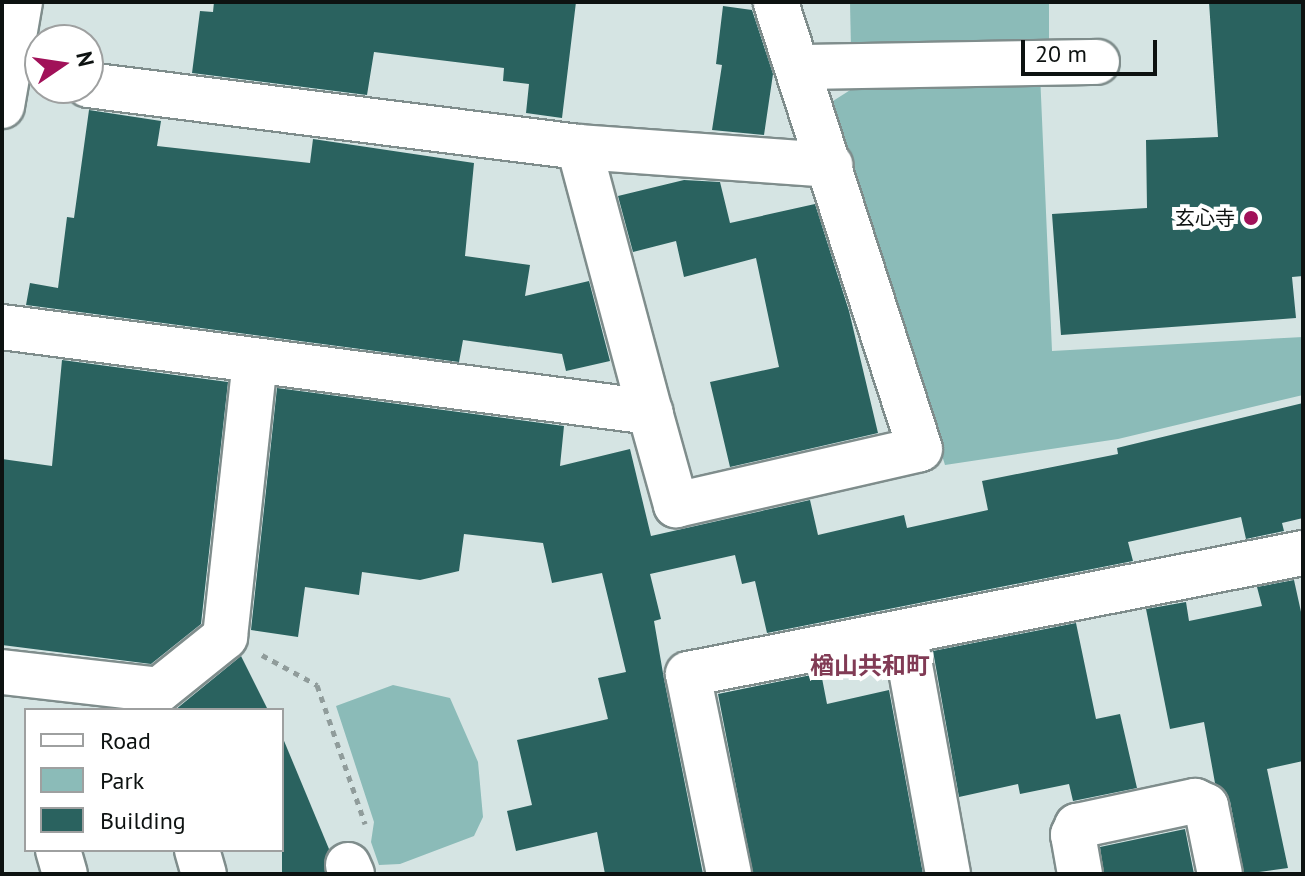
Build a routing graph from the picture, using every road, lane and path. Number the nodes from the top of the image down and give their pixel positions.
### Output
1 (20, 2) edge
2 (776, 2) edge
3 (1097, 62) dead end
4 (798, 67) junction
5 (13, 83) edge
6 (104, 87) edge
7 (579, 147) junction
8 (830, 165) junction
9 (2, 327) edge
10 (255, 363) junction
11 (650, 412) junction
12 (1303, 553) edge
13 (904, 632) junction
14 (225, 637) junction
15 (2, 672) edge
16 (151, 699) edge
17 (59, 852) edge
18 (198, 852) edge
19 (350, 869) edge
20 (65, 874) edge
21 (204, 874) edge
22 (729, 874) edge
23 (948, 874) edge
24 (1080, 874) edge
25 (1220, 874) edge

1 - 5 street
2 - 4 street
3 - 4 street
4 - 8 street
6 - 7 street
7 - 8 street
7 - 11 street
8 - 11 street
9 - 10 street
10 - 11 street
10 - 14 street
12 - 13 street
13 - 22 street
13 - 23 street
14 - 16 street
14 - 19 path
15 - 16 street
17 - 20 street
18 - 21 street
24 - 25 street

